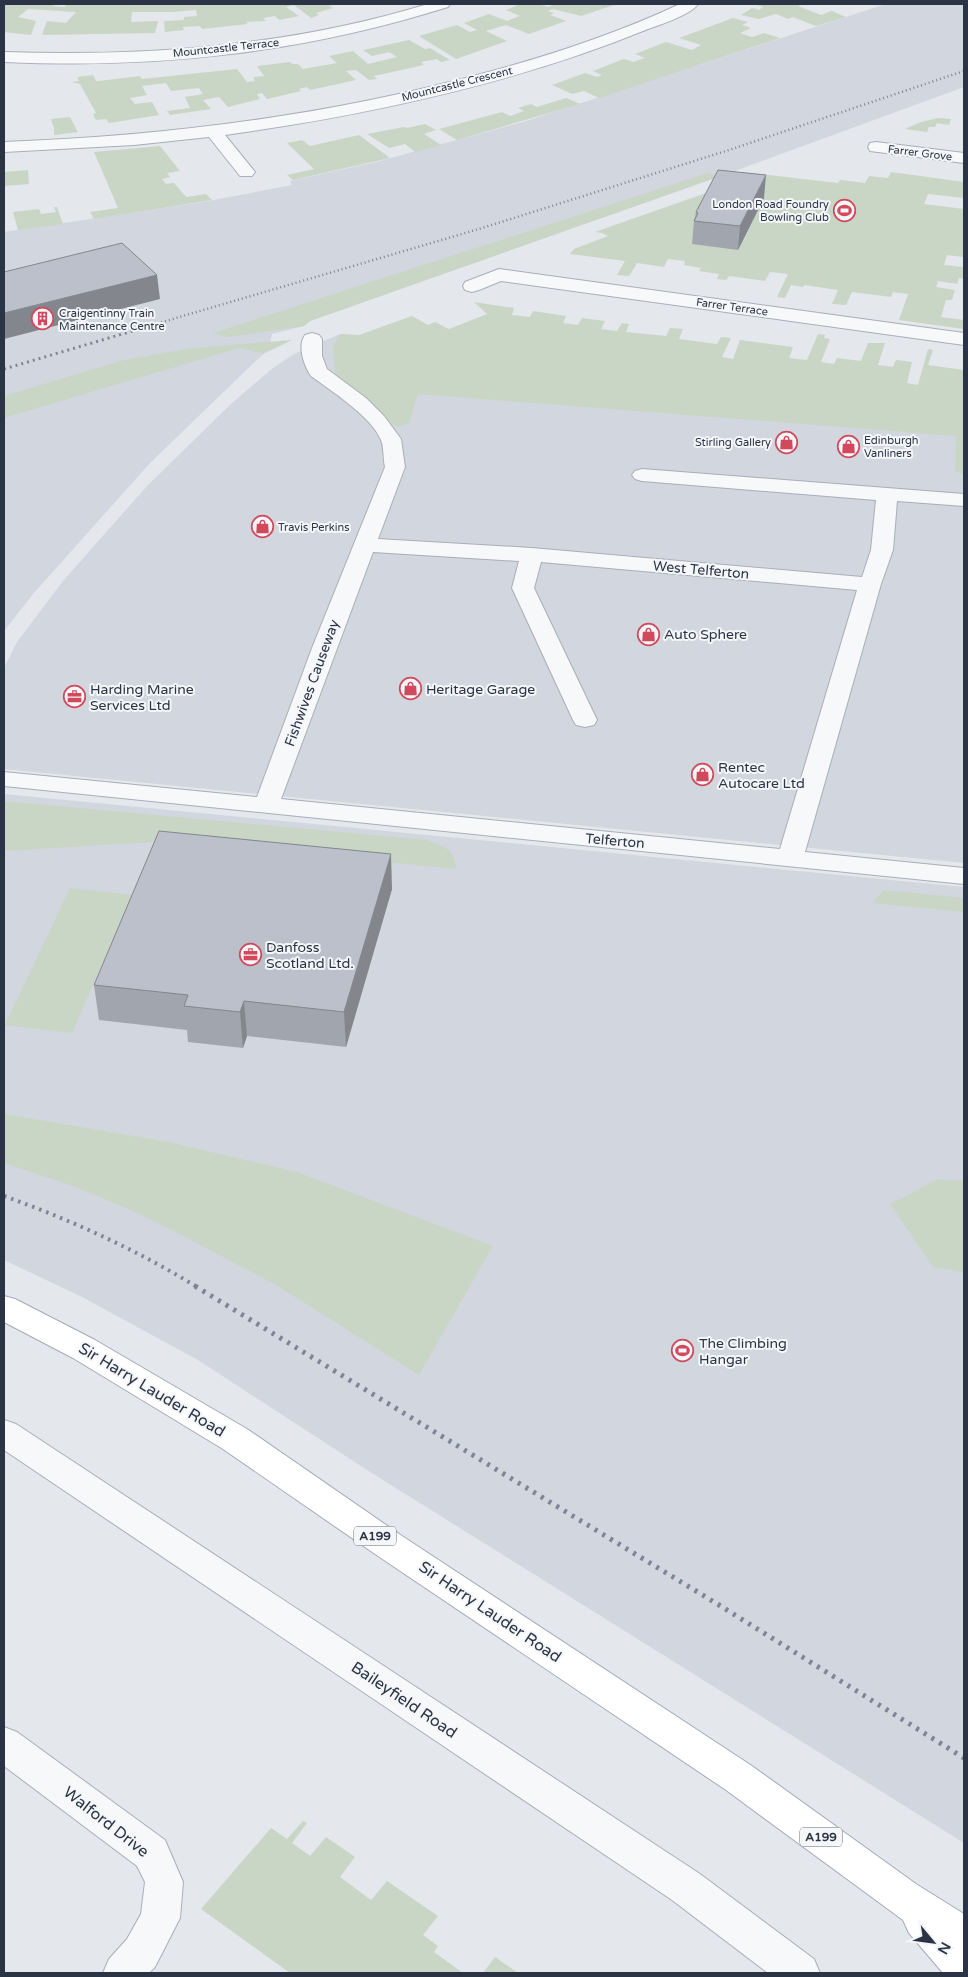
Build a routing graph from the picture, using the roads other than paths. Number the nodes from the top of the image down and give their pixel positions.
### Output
1 (444, 4) edge
2 (691, 4) edge
3 (4, 57) edge
4 (213, 132) junction
5 (876, 147) dead end
6 (4, 148) edge
7 (964, 158) edge
8 (246, 172) dead end
9 (528, 264) dead end
10 (500, 275) junction
11 (472, 286) dead end
12 (312, 339) dead end
13 (964, 339) edge
14 (642, 474) dead end
15 (887, 494) junction
16 (964, 500) edge
17 (364, 545) junction
18 (532, 555) junction
19 (870, 584) junction
20 (585, 720) dead end
21 (4, 779) edge
22 (267, 804) junction
23 (790, 858) junction
24 (964, 876) edge
25 (4, 1308) edge
26 (4, 1433) edge
27 (4, 1744) edge
28 (902, 1897) junction
29 (964, 1936) edge
30 (964, 1944) edge
31 (964, 1968) edge
32 (124, 1973) edge
33 (800, 1973) edge

1 - 3 street, Mountcastle Terrace
2 - 4 street, Mountcastle Crescent
4 - 6 street, Mountcastle Crescent
4 - 8 street
5 - 7 street, Farrer Grove
9 - 10 street, Farrer Terrace
10 - 11 street, Farrer Terrace
10 - 13 street, Farrer Terrace
12 - 17 street, Fishwives Causeway
14 - 15 street
15 - 16 street
15 - 19 street
17 - 18 street, West Telferton
17 - 22 street, Fishwives Causeway
18 - 19 street, West Telferton
18 - 20 street
19 - 23 street
21 - 22 street
22 - 23 street, Telferton
23 - 24 street, Telferton
25 - 28 main road, Sir Harry Lauder Road / A199
26 - 33 street, Baileyfield Road
27 - 32 street, Walford Drive
28 - 29 main road, Sir Harry Lauder Road / A199
28 - 30 main road, A199
28 - 31 main road, A199

